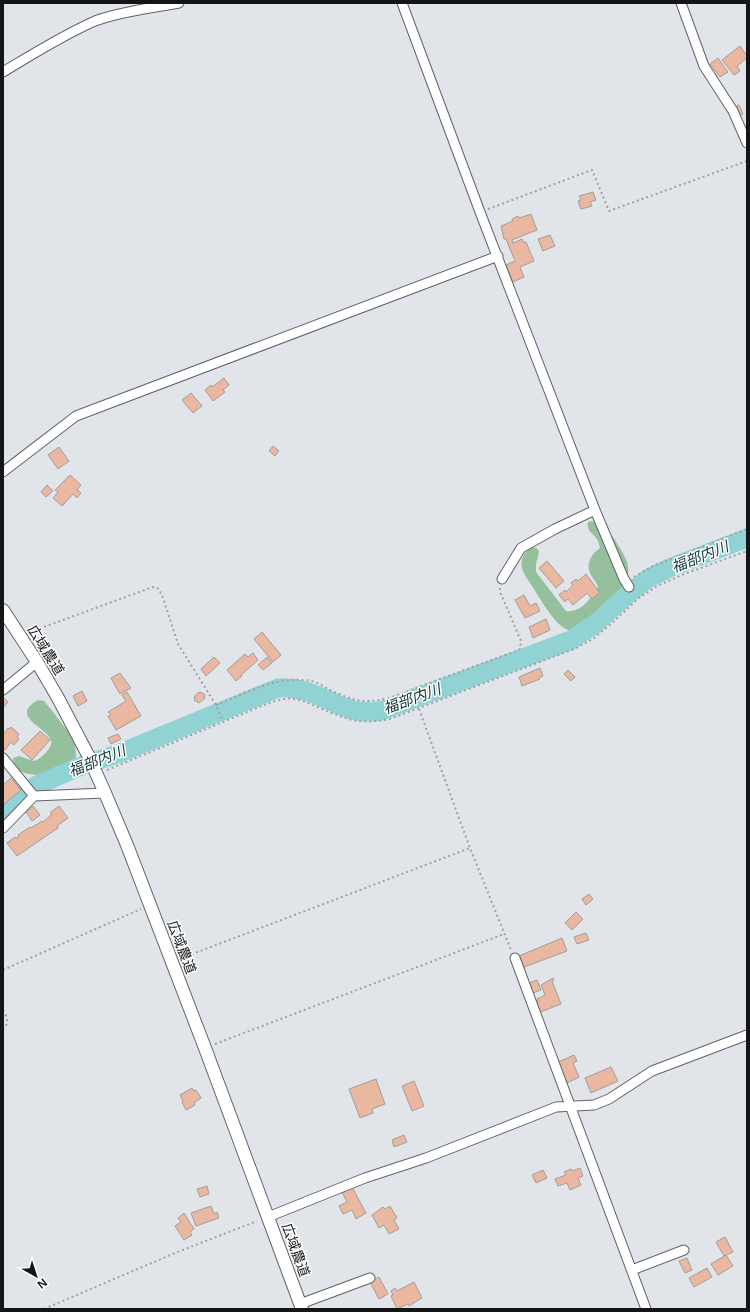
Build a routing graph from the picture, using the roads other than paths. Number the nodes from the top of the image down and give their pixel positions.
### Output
1 (180, 3) edge
2 (402, 3) edge
3 (681, 3) edge
4 (3, 72) edge
5 (747, 143) edge
6 (498, 256) junction
7 (3, 472) edge
8 (595, 510) junction
9 (502, 579) road end
10 (630, 587) road end
11 (3, 610) edge
12 (37, 662) junction
13 (3, 690) edge
14 (3, 758) edge
15 (105, 793) junction
16 (34, 795) junction
17 (3, 828) edge
18 (515, 958) road end
19 (747, 1035) edge
20 (570, 1107) junction
21 (268, 1217) junction
22 (684, 1250) dead end
23 (632, 1270) junction
24 (370, 1278) dead end
25 (301, 1306) edge
26 (646, 1309) edge

1 - 4 street
2 - 6 street
3 - 5 street
6 - 7 street
6 - 8 street
8 - 9 street
8 - 10 street
11 - 12 street, 広域農道
12 - 13 street
12 - 15 street, 広域農道
14 - 16 street
15 - 16 street
15 - 21 street, 広域農道
16 - 17 street
18 - 20 street
19 - 20 street
20 - 21 street
20 - 23 street
21 - 25 street, 広域農道
22 - 23 street
23 - 26 street
24 - 25 street

